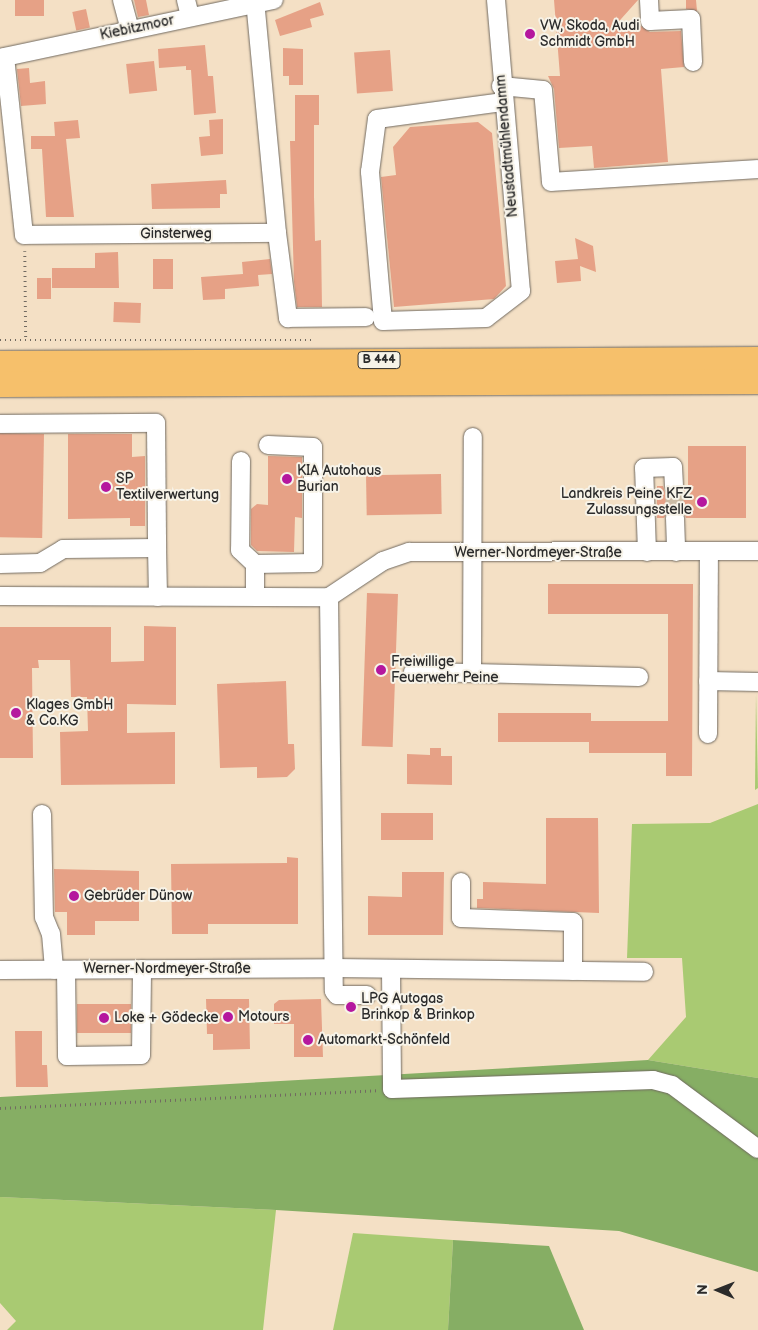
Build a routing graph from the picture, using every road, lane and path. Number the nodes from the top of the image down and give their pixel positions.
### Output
1 (122, 0) edge
2 (274, 0) edge
3 (496, 0) edge
4 (649, 0) edge
5 (255, 3) edge
6 (188, 8) edge
7 (130, 30) junction
8 (2, 57) edge
9 (693, 62) dead end
10 (502, 94) junction
11 (758, 169) edge
12 (278, 233) junction
13 (24, 235) junction
14 (366, 316) dead end
15 (26, 340) dead end
16 (758, 359) edge
17 (0, 363) edge
18 (758, 381) edge
19 (0, 384) edge
20 (0, 424) edge
21 (473, 437) dead end
22 (268, 445) dead end
23 (241, 461) dead end
24 (674, 486) tunnel mouth
25 (675, 518) tunnel mouth
26 (157, 548) junction
27 (758, 551) edge
28 (647, 552) junction
29 (676, 552) junction
30 (709, 552) junction
31 (475, 553) junction
32 (0, 564) edge
33 (255, 564) junction
34 (0, 596) edge
35 (255, 596) junction
36 (158, 597) junction
37 (329, 597) junction
38 (413, 672) dead end
39 (472, 673) junction
40 (639, 677) dead end
41 (708, 681) junction
42 (758, 682) edge
43 (708, 734) dead end
44 (42, 814) dead end
45 (461, 882) dead end
46 (334, 968) junction
47 (142, 969) junction
48 (391, 969) junction
49 (0, 970) edge
50 (60, 970) junction
51 (573, 971) junction
52 (644, 972) dead end
53 (367, 995) dead end
54 (392, 1089) junction
55 (0, 1108) edge
56 (758, 1149) edge

1 - 7 street
2 - 5 street, Kiebitzmoor
3 - 10 street, Neustadtmühlendamm
4 - 9 street
5 - 6 street, Kiebitzmoor
5 - 12 street
6 - 7 street, Kiebitzmoor
7 - 8 street, Kiebitzmoor
8 - 13 street
10 - 10 street, Neustadtmühlendamm
10 - 11 street
12 - 13 street, Ginsterweg
12 - 14 street
13 - 15 path
16 - 17 highway, B 444
18 - 19 highway, B 444
20 - 26 street
21 - 31 street
22 - 33 street
23 - 33 street
24 - 28 street
25 - 29 street
26 - 32 street
26 - 36 street
27 - 30 street, Werner-Nordmeyer-Straße
28 - 29 street, Werner-Nordmeyer-Straße
28 - 31 street, Werner-Nordmeyer-Straße
29 - 30 street, Werner-Nordmeyer-Straße
30 - 41 street
31 - 37 street, Werner-Nordmeyer-Straße
31 - 39 street
33 - 35 street
34 - 36 street
35 - 36 street
35 - 37 street
37 - 46 street
38 - 39 street
39 - 40 street
41 - 42 street
41 - 43 street
44 - 50 street
45 - 51 street
46 - 47 street, Werner-Nordmeyer-Straße
46 - 48 street, Werner-Nordmeyer-Straße
46 - 53 street
47 - 50 street, Werner-Nordmeyer-Straße
47 - 50 street
48 - 51 street, Werner-Nordmeyer-Straße
48 - 54 street
49 - 50 street, Werner-Nordmeyer-Straße
51 - 52 street, Werner-Nordmeyer-Straße
54 - 55 path
54 - 56 street

